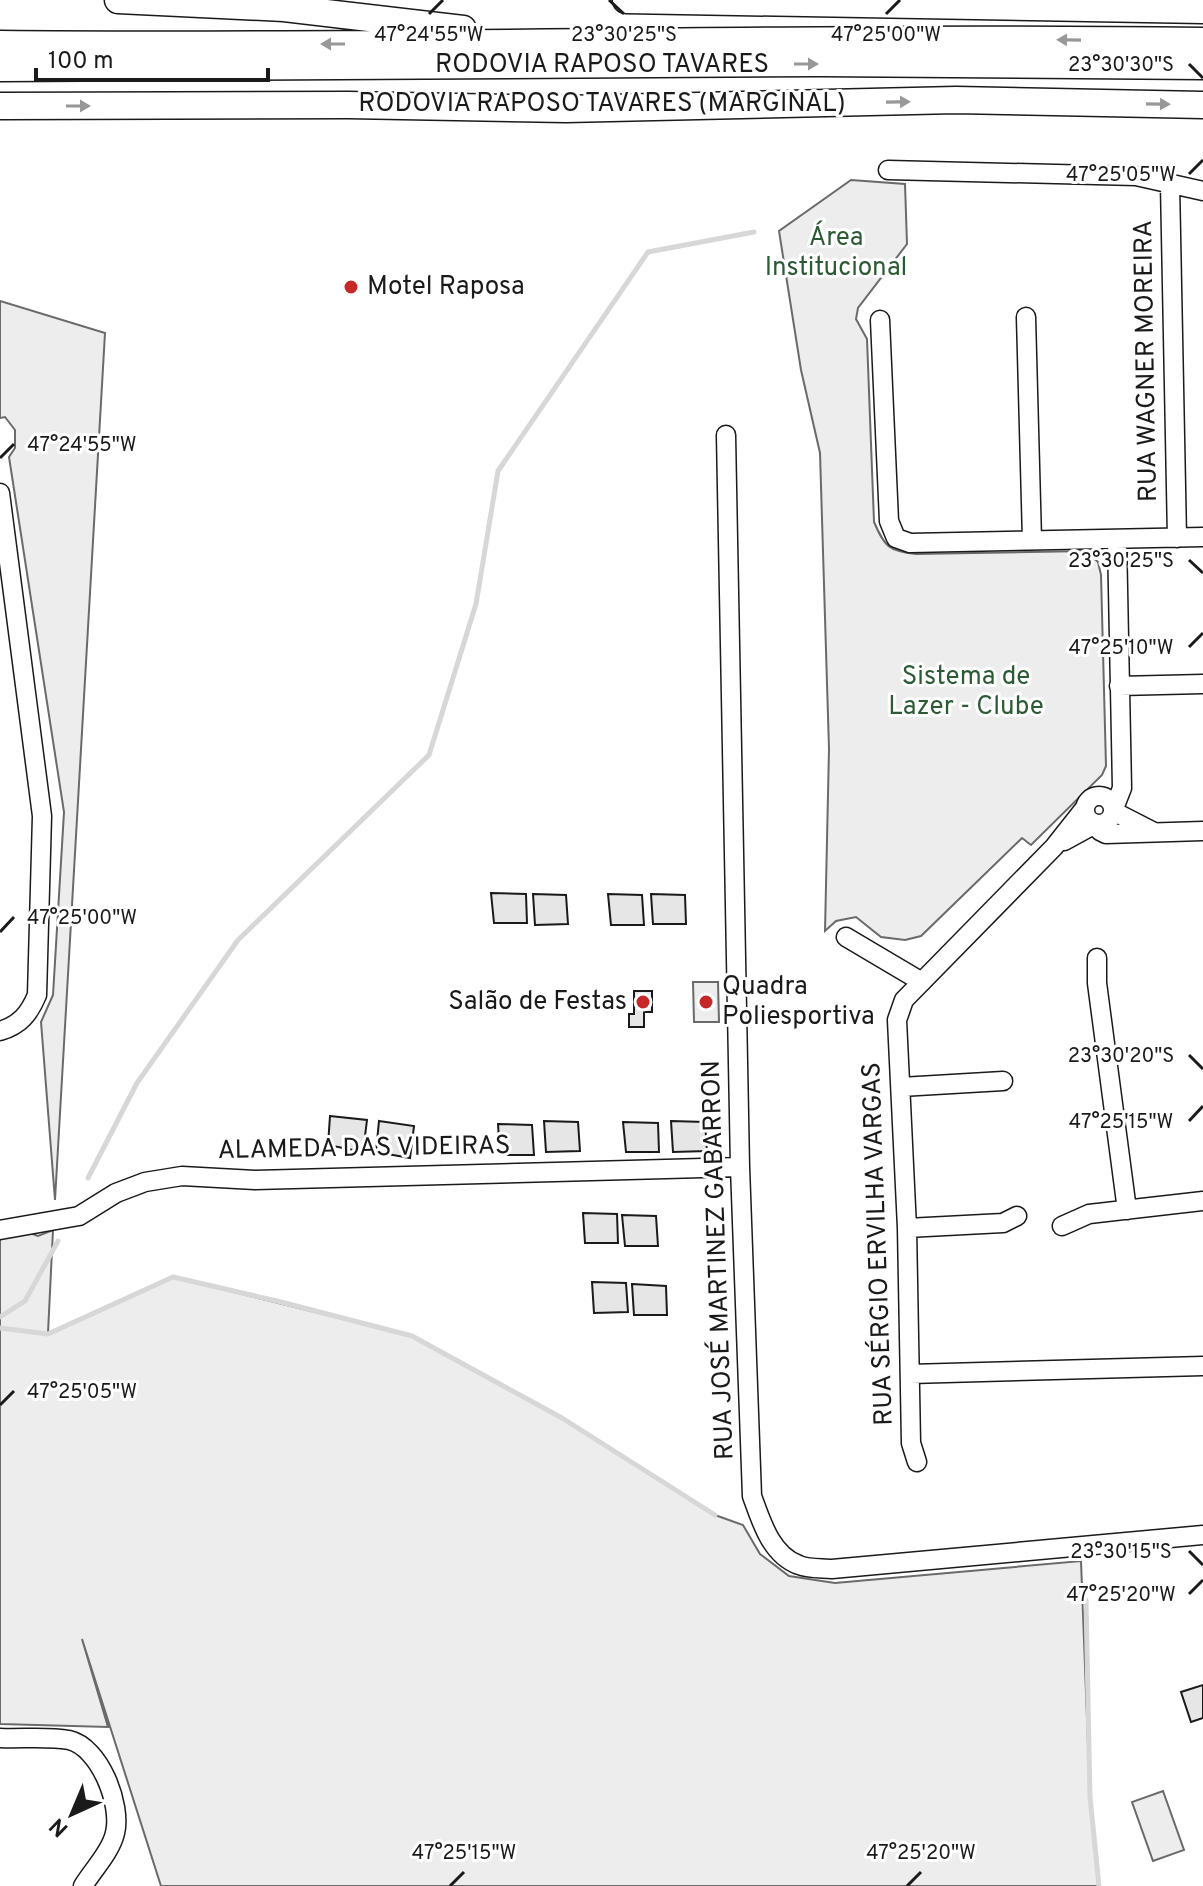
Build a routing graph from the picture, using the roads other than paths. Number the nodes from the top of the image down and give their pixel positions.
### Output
1 (118, 0) edge
2 (626, 0) edge
3 (682, 1) edge
4 (1203, 10) edge
5 (1203, 41) edge
6 (582, 43) junction
7 (0, 44) edge
8 (1203, 66) edge
9 (0, 68) edge
10 (1203, 105) edge
11 (0, 106) edge
12 (888, 170) dead end
13 (1170, 184) junction
14 (1203, 191) edge
15 (1026, 317) dead end
16 (880, 320) dead end
17 (726, 435) dead end
18 (0, 493) edge
19 (1203, 537) edge
20 (1177, 538) junction
21 (1117, 539) junction
22 (1032, 540) junction
23 (1203, 684) edge
24 (1119, 686) junction
25 (1122, 762) junction
26 (1092, 810) junction
27 (1113, 811) junction
28 (1203, 831) edge
29 (1154, 832) junction
30 (846, 937) dead end
31 (1097, 958) dead end
32 (922, 982) junction
33 (0, 1031) edge
34 (1003, 1081) dead end
35 (901, 1087) junction
36 (740, 1167) junction
37 (1203, 1201) edge
38 (1127, 1210) junction
39 (1017, 1216) dead end
40 (1062, 1226) dead end
41 (907, 1228) junction
42 (0, 1230) edge
43 (1203, 1366) edge
44 (910, 1374) junction
45 (917, 1462) dead end
46 (1203, 1535) edge
47 (0, 1738) edge
48 (83, 1886) edge

1 - 6 highway
2 - 3 highway
3 - 4 highway
5 -> 6 highway, RODOVIA RAPOSO TAVARES
6 -> 7 highway, RODOVIA RAPOSO TAVARES
9 -> 8 highway, RODOVIA RAPOSO TAVARES
11 -> 10 highway, RODOVIA RAPOSO TAVARES (MARGINAL)
12 - 13 street
13 - 14 street
13 - 20 street, RUA WAGNER MOREIRA
15 - 22 street
16 - 22 street
17 - 36 street, RUA JOSÉ MARTINEZ GABARRON
18 - 33 street
19 - 20 street
20 - 21 street
21 - 22 street
21 - 24 street
23 - 24 street
24 - 25 street
25 - 26 street, RUA SÉRGIO ERVILHA VARGAS
25 - 27 street
26 - 27 street, RUA SÉRGIO ERVILHA VARGAS
26 - 29 street
26 - 32 street, RUA SÉRGIO ERVILHA VARGAS
27 - 29 street
28 - 29 street
30 - 32 street
31 - 38 street
32 - 35 street, RUA SÉRGIO ERVILHA VARGAS
34 - 35 street
35 - 41 street, RUA SÉRGIO ERVILHA VARGAS
36 - 42 street, ALAMEDA DAS VIDEIRAS
36 - 46 street, RUA JOSÉ MARTINEZ GABARRON
37 - 38 street
38 - 40 street
39 - 41 street
41 - 44 street, RUA SÉRGIO ERVILHA VARGAS
43 - 44 street
44 - 45 street, RUA SÉRGIO ERVILHA VARGAS
47 - 48 street

